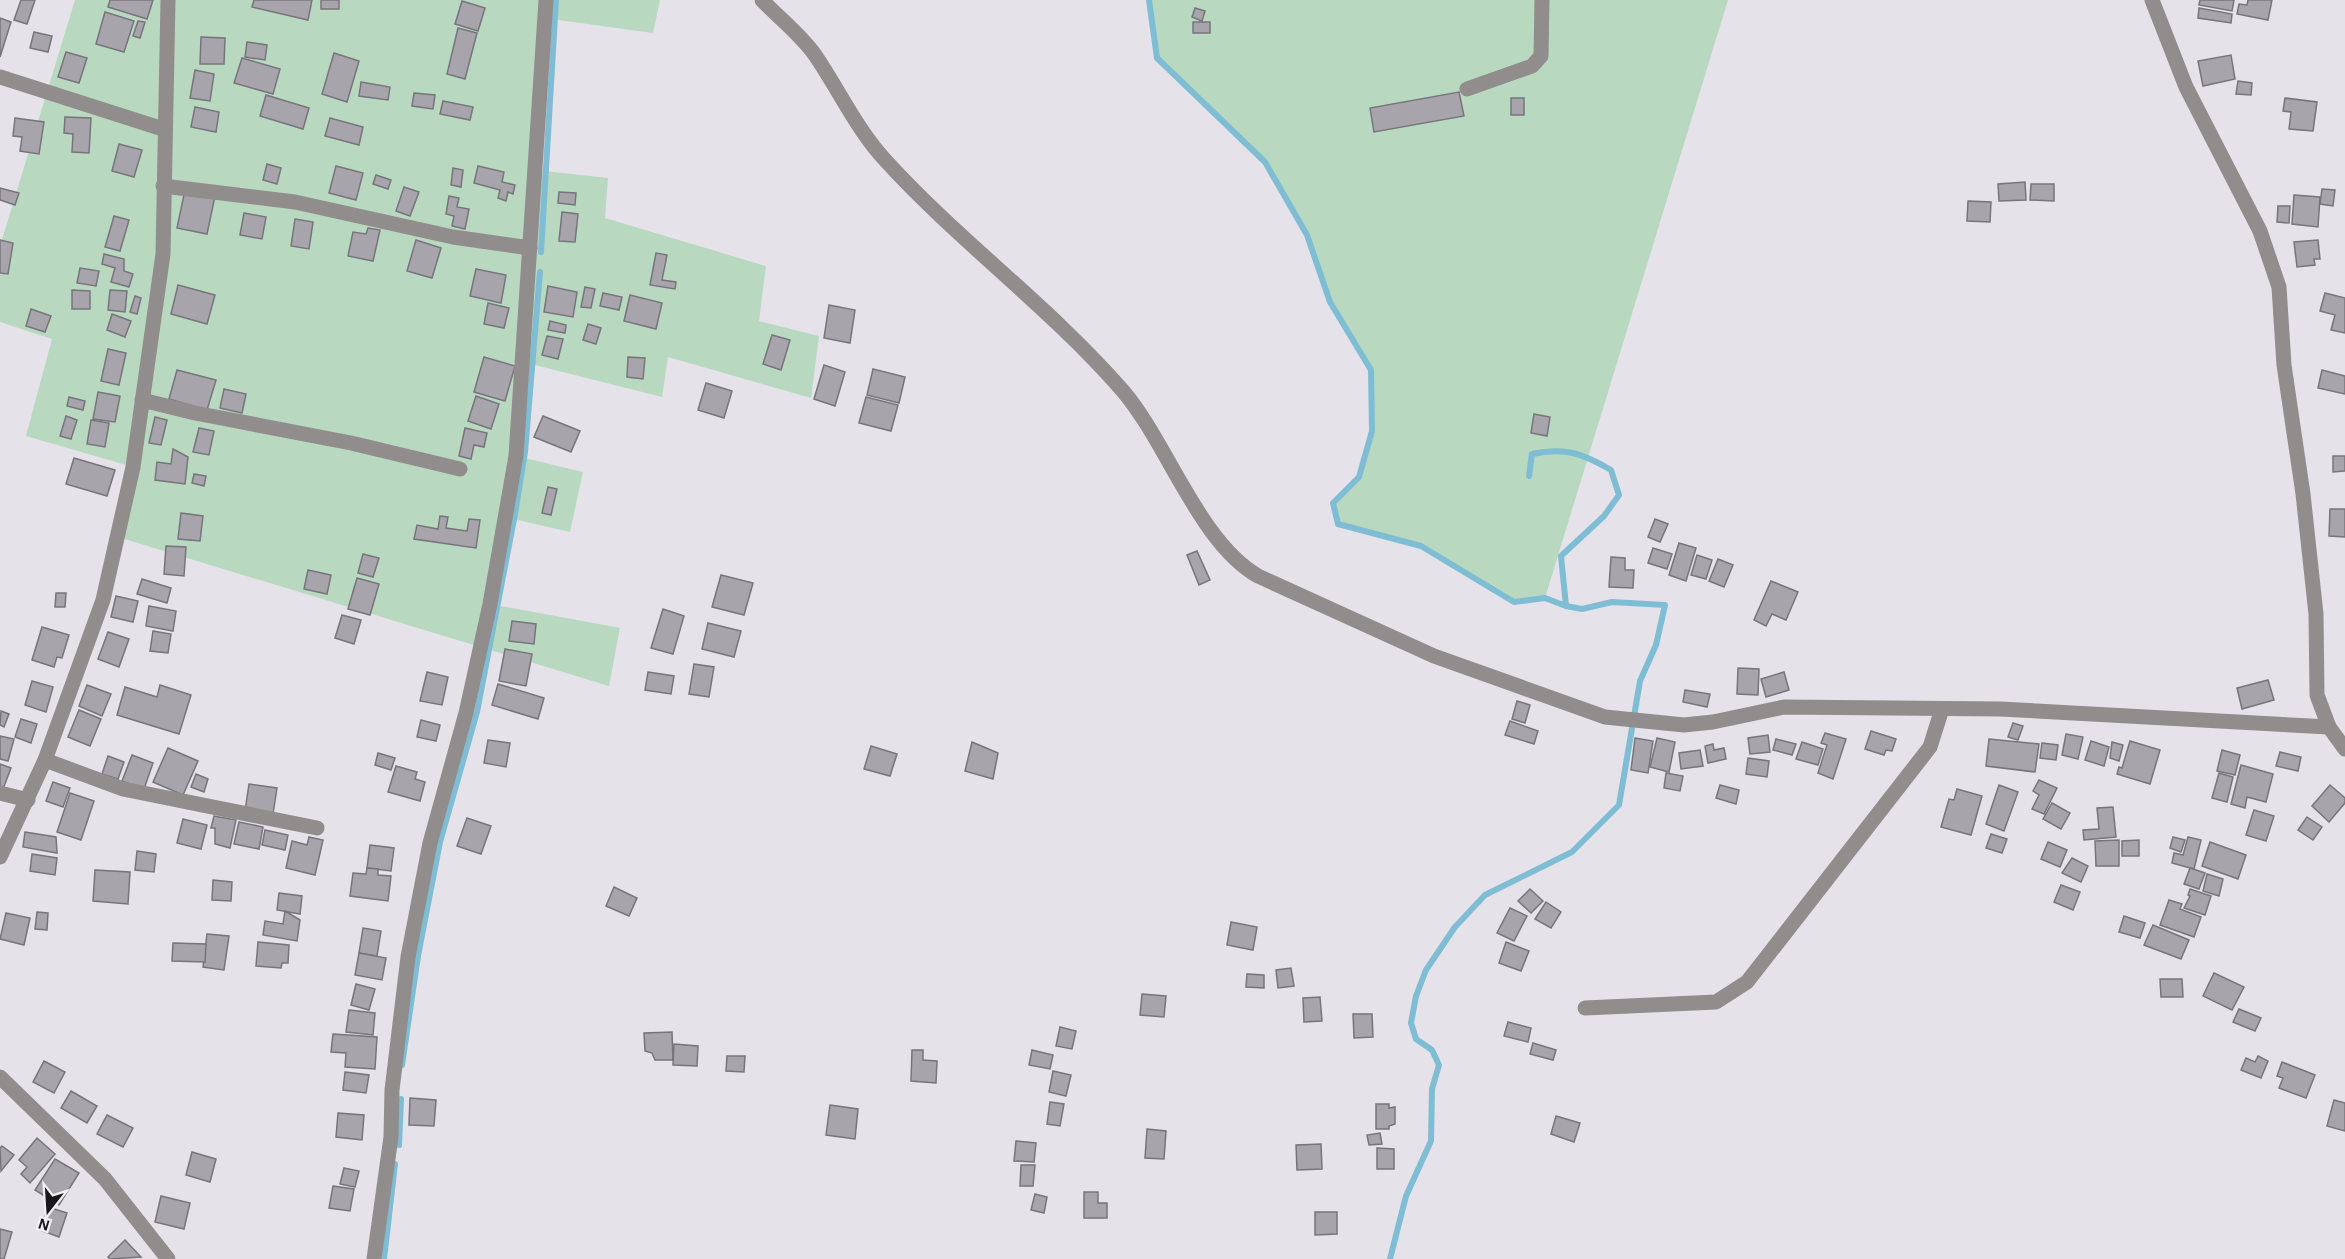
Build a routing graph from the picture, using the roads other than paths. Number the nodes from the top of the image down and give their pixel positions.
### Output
1 (168, 0) edge
2 (546, 0) edge
3 (762, 0) edge
4 (1542, 0) edge
5 (2152, 0) edge
6 (0, 77) edge
7 (1467, 89) dead end
8 (164, 129) junction
9 (163, 186) junction
10 (530, 248) junction
11 (142, 400) junction
12 (460, 469) dead end
13 (1942, 709) junction
14 (2329, 727) junction
15 (2345, 749) edge
16 (45, 760) junction
17 (0, 793) edge
18 (28, 800) junction
19 (317, 828) dead end
20 (0, 857) edge
21 (1585, 1008) dead end
22 (0, 1077) edge
23 (168, 1259) edge
24 (374, 1259) edge

1 - 8 street
2 - 10 street
3 - 13 street
4 - 7 street
5 - 14 street
6 - 8 street
8 - 9 street
9 - 10 street
9 - 11 street
10 - 24 street
11 - 12 street
11 - 16 street
13 - 14 street
13 - 21 street
14 - 15 street
16 - 18 street
16 - 19 street
17 - 18 street
18 - 20 street
22 - 23 street

